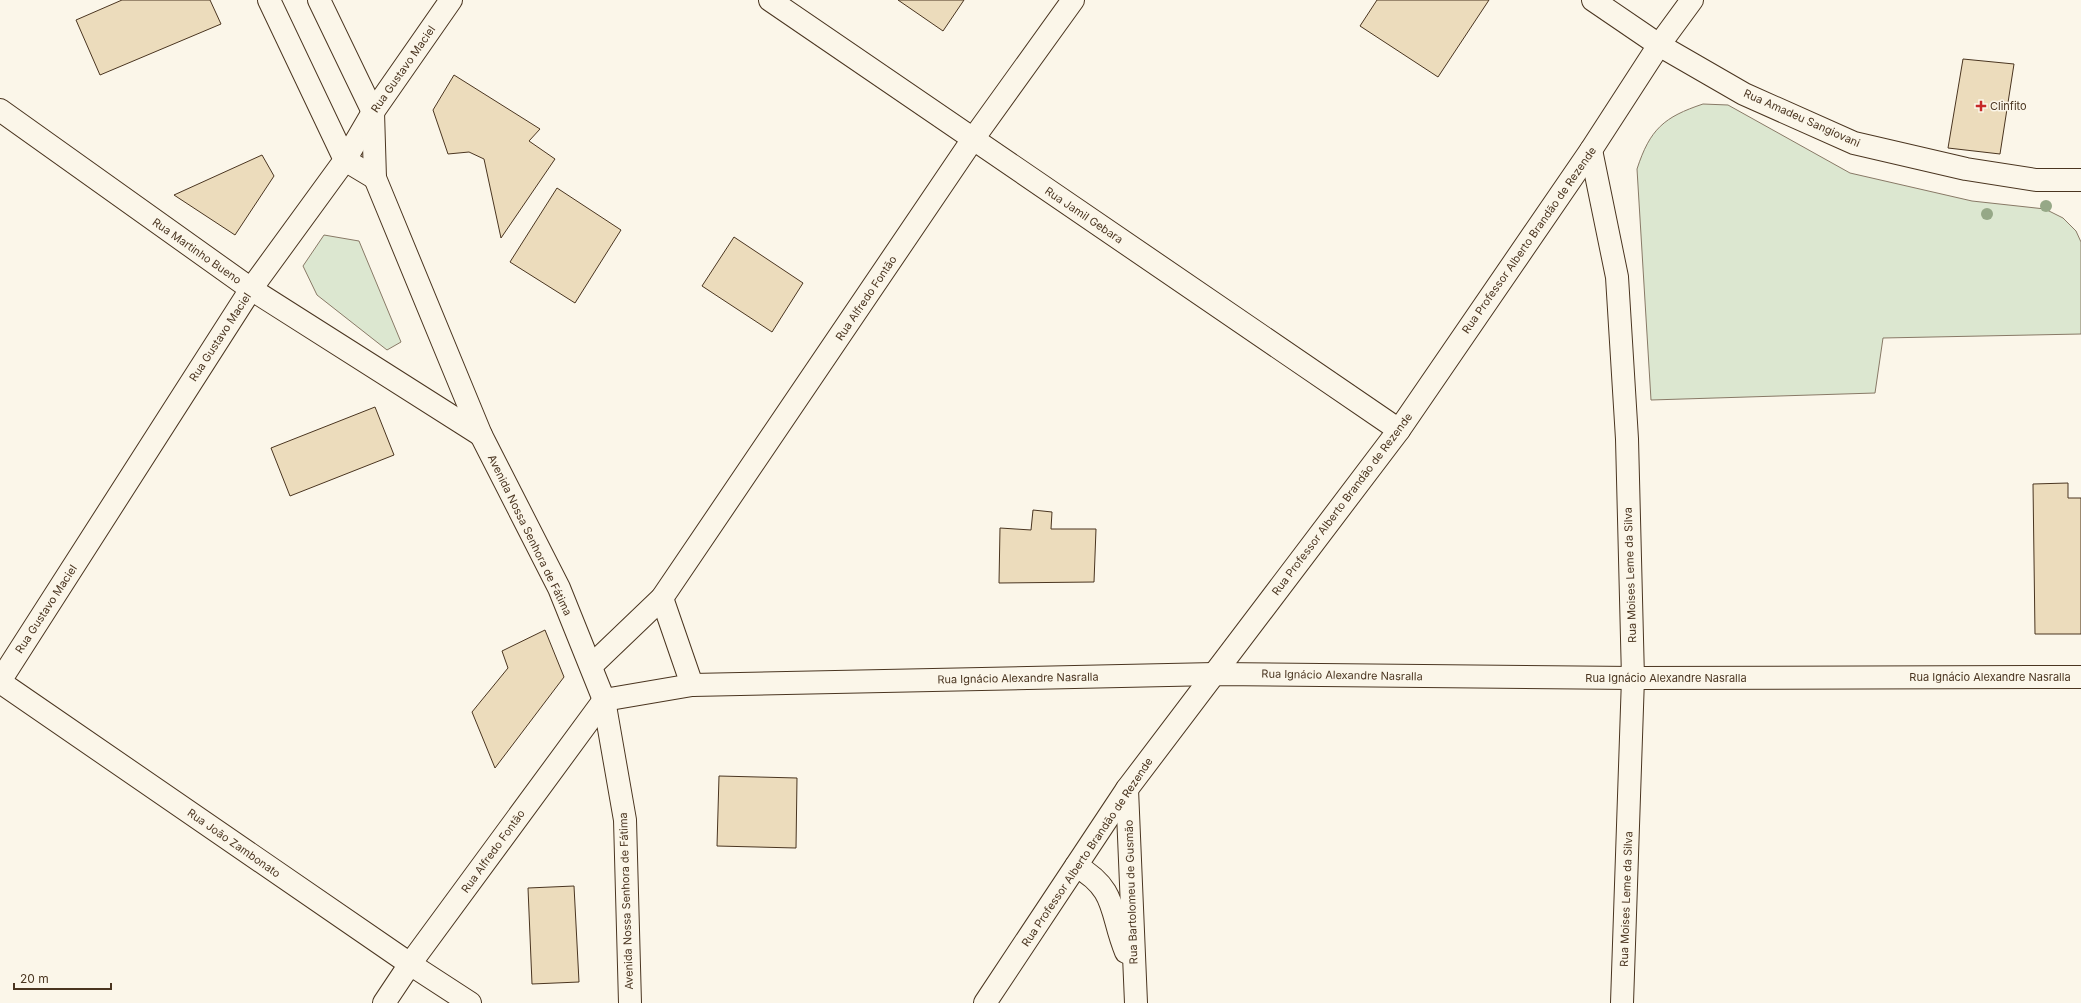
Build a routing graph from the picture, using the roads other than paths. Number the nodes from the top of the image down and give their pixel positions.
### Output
1 (269, 0) edge
2 (319, 0) edge
3 (451, 0) edge
4 (770, 0) edge
5 (1073, 0) edge
6 (1593, 0) edge
7 (1692, 0) edge
8 (1659, 45) junction
9 (0, 110) edge
10 (373, 112) junction
11 (974, 139) junction
12 (1592, 150) junction
13 (345, 160) junction
14 (375, 178) junction
15 (2081, 180) edge
16 (251, 289) junction
17 (1399, 430) junction
18 (481, 435) junction
19 (662, 598) junction
20 (591, 666) junction
21 (1215, 674) junction
22 (2081, 677) edge
23 (1633, 678) junction
24 (0, 681) edge
25 (692, 685) junction
26 (604, 700) junction
27 (1127, 789) junction
28 (1076, 866) junction
29 (410, 964) junction
30 (1135, 971) junction
31 (384, 1003) edge
32 (470, 1003) edge
33 (630, 1003) edge
34 (985, 1003) edge
35 (1136, 1003) edge
36 (1622, 1003) edge

1 - 13 street
2 - 10 street, Avenida Nossa Senhora de Fátima
3 - 10 street, Rua Gustavo Maciel
4 - 11 street, Rua Jamil Gebara
5 - 11 street, Rua Alfredo Fontão
6 - 8 street, Rua Amadeu Sangiovani
7 - 8 street, Rua Professor Alberto Brandão de Rezende
8 - 12 street, Rua Professor Alberto Brandão de Rezende
8 - 15 street, Rua Amadeu Sangiovani
9 - 16 street, Rua Martinho Bueno
10 - 13 street, Rua Gustavo Maciel
10 - 14 street, Avenida Nossa Senhora de Fátima
11 - 17 street, Rua Jamil Gebara
11 - 19 street, Rua Alfredo Fontão
12 - 17 street, Rua Professor Alberto Brandão de Rezende
12 - 23 street, Rua Moises Leme da Silva
13 - 14 street
13 - 16 street, Rua Gustavo Maciel
14 - 18 street, Avenida Nossa Senhora de Fátima
16 - 18 street, Rua Martinho Bueno
16 - 24 street, Rua Gustavo Maciel
17 - 21 street, Rua Professor Alberto Brandão de Rezende
18 - 20 street, Avenida Nossa Senhora de Fátima
19 - 20 street, Rua Alfredo Fontão
19 - 25 street
20 - 26 street, Avenida Nossa Senhora de Fátima
21 - 23 street, Rua Ignácio Alexandre Nasralla
21 - 25 street, Rua Ignácio Alexandre Nasralla
21 - 27 street, Rua Professor Alberto Brandão de Rezende
22 - 23 street, Rua Ignácio Alexandre Nasralla
23 - 36 street, Rua Moises Leme da Silva
24 - 29 street, Rua João Zambonato
25 - 26 street, Rua Ignácio Alexandre Nasralla
26 - 29 street, Rua Alfredo Fontão
26 - 33 street, Avenida Nossa Senhora de Fátima
27 - 28 street, Rua Professor Alberto Brandão de Rezende
27 - 30 street, Rua Bartolomeu de Gusmão
28 - 30 street, Rua Bartolomeu de Gusmão
28 - 34 street, Rua Professor Alberto Brandão de Rezende
29 - 31 street, Rua Alfredo Fontão
29 - 32 street, Rua João Zambonato
30 - 35 street, Rua Bartolomeu de Gusmão

